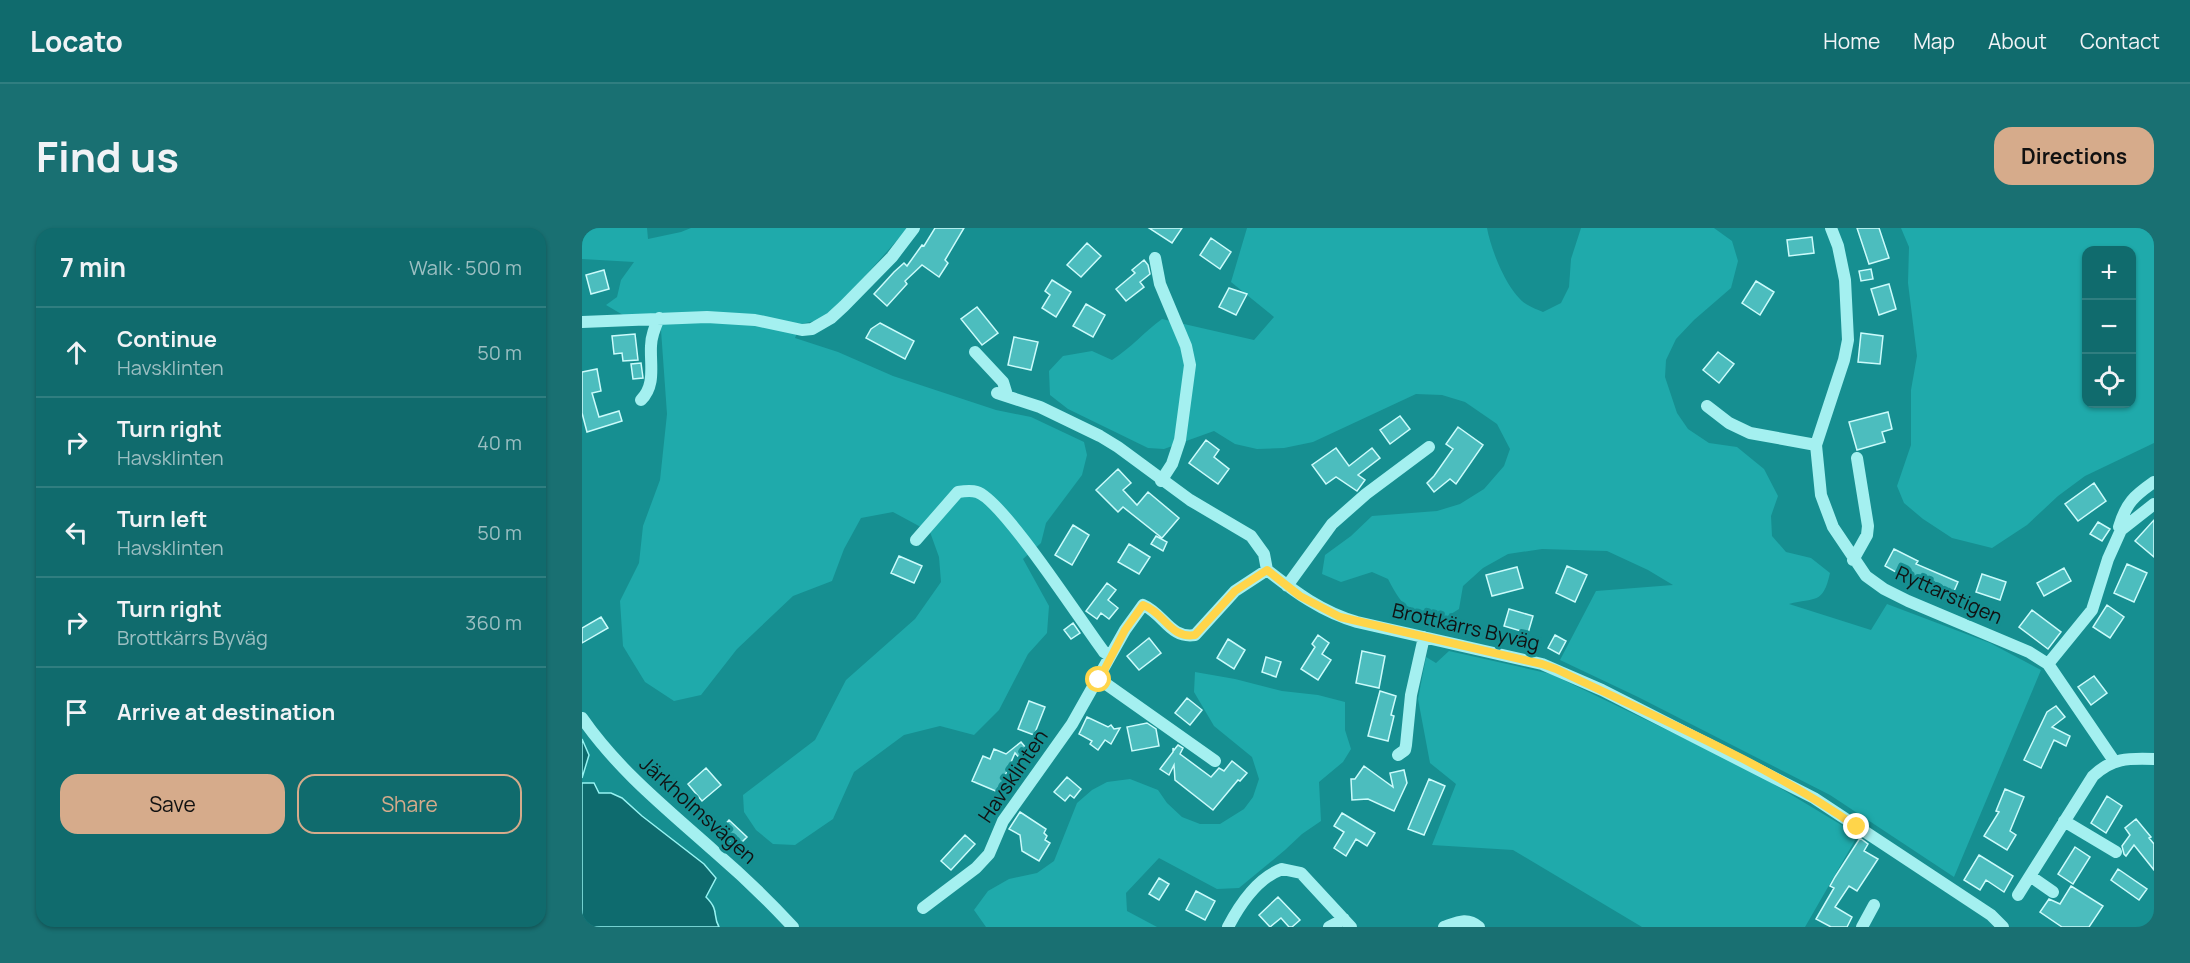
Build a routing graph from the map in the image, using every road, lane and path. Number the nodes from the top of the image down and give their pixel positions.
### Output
1 (914, 228) edge
2 (1831, 228) edge
3 (1155, 258) dead end
4 (659, 318) junction
5 (582, 322) edge
6 (975, 352) dead end
7 (641, 400) dead end
8 (1707, 406) dead end
9 (1816, 446) junction
10 (1430, 447) dead end
11 (1857, 458) dead end
12 (1161, 481) junction
13 (2154, 482) edge
14 (2154, 504) edge
15 (2121, 530) junction
16 (916, 540) dead end
17 (1853, 560) junction
18 (1267, 570) junction
19 (1287, 586) junction
20 (1424, 637) junction
21 (1110, 656) junction
22 (2048, 664) junction
23 (1099, 680) junction
24 (582, 718) edge
25 (1398, 755) dead end
26 (2154, 759) edge
27 (1215, 761) dead end
28 (2114, 761) junction
29 (2064, 821) junction
30 (2116, 852) dead end
31 (2030, 876) junction
32 (2053, 892) dead end
33 (2018, 895) dead end
34 (1874, 905) dead end
35 (923, 909) dead end
36 (1348, 923) edge
37 (793, 927) edge
38 (1228, 927) edge
39 (1329, 927) edge
40 (1444, 927) edge
41 (1479, 927) edge
42 (1862, 927) edge
43 (2003, 927) edge

1 - 4 street
2 - 9 street, Ryttarstigen
3 - 12 street
4 - 5 street
4 - 7 street
6 - 12 street, Brottkärrs Byväg
8 - 9 street
9 - 17 street, Ryttarstigen
10 - 19 street
11 - 17 street
12 - 18 street, Brottkärrs Byväg
13 - 15 street
14 - 15 street
15 - 22 street
16 - 21 street
17 - 22 street, Ryttarstigen
18 - 19 street, Brottkärrs Byväg
18 - 21 street, Havsklinten
19 - 20 street, Brottkärrs Byväg
20 - 25 street
20 - 43 street, Brottkärrs Byväg
21 - 23 street, Havsklinten
22 - 28 street, Ryttarstigen
23 - 27 street
23 - 35 street, Havsklinten
24 - 37 street, Järkholmsvägen
26 - 28 street
28 - 29 street
29 - 30 street
29 - 31 street
31 - 32 street
31 - 33 street
34 - 42 street
36 - 38 street
36 - 39 street
40 - 41 street

